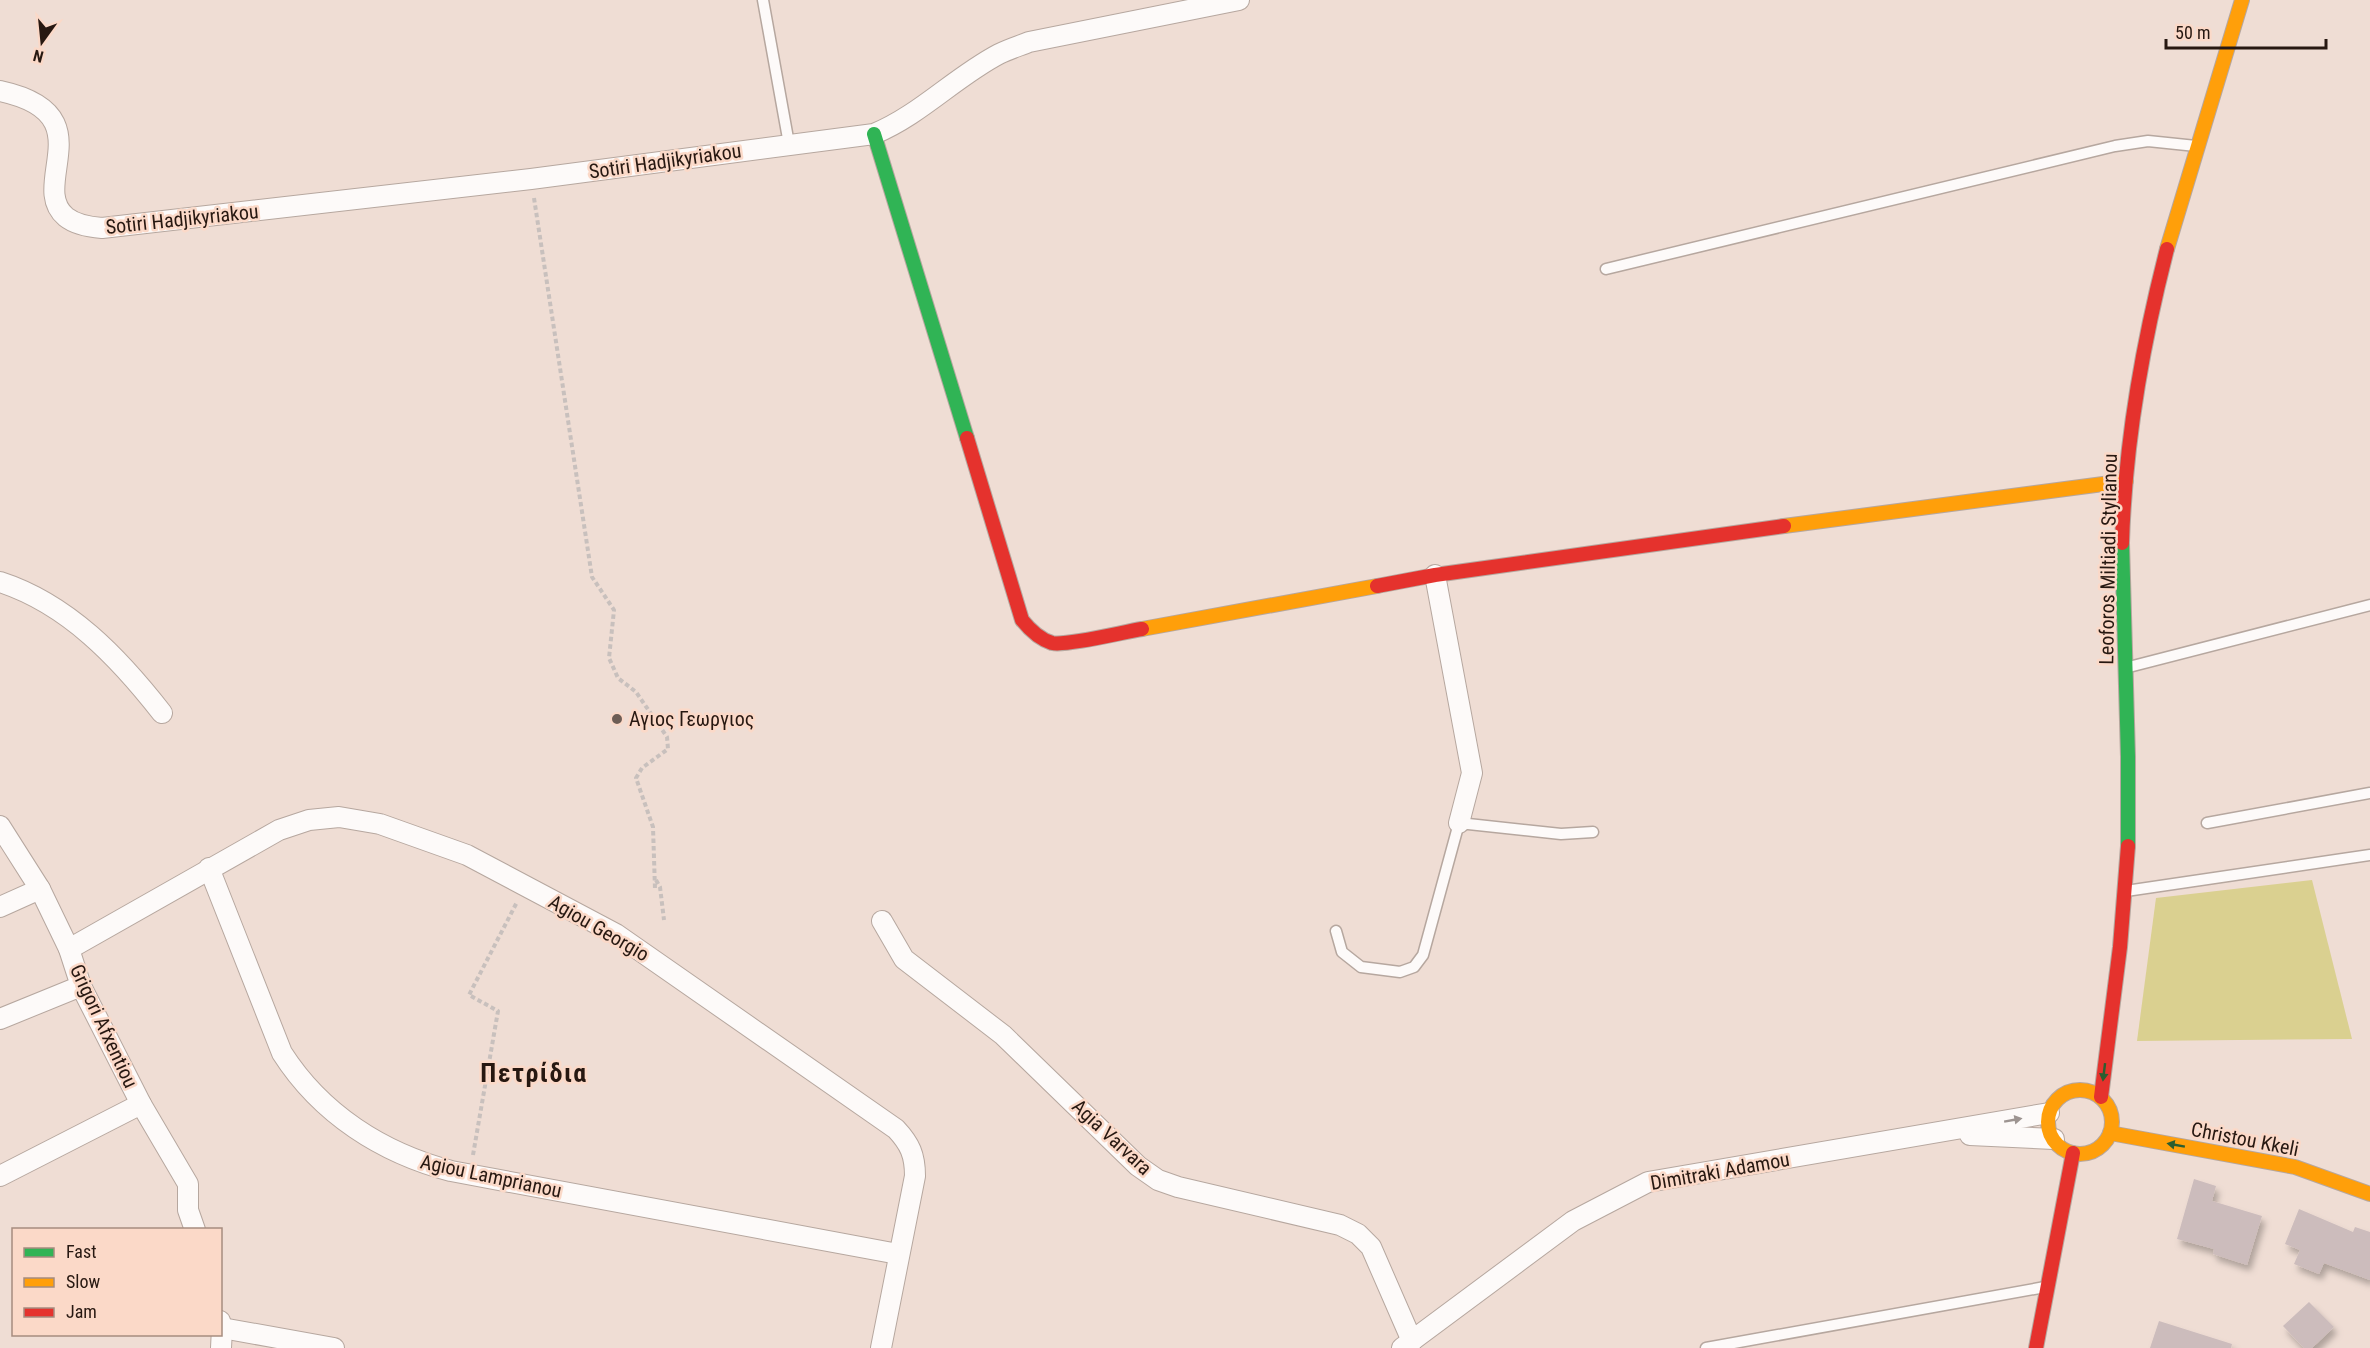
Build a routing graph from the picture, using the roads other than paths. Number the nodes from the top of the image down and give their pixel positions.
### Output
1 (764, 0) edge
2 (1239, 0) edge
3 (2242, 0) edge
4 (0, 91) edge
5 (874, 134) junction
6 (789, 144) junction
7 (2197, 146) junction
8 (1606, 269) dead end
9 (2126, 481) junction
10 (1434, 575) junction
11 (0, 582) edge
12 (2370, 605) edge
13 (2125, 668) junction
14 (162, 713) dead end
15 (2370, 793) edge
16 (1459, 823) junction
17 (2207, 823) dead end
18 (0, 825) edge
19 (1593, 832) dead end
20 (2370, 855) edge
21 (209, 868) junction
22 (40, 889) junction
23 (2126, 891) junction
24 (0, 907) edge
25 (882, 921) dead end
26 (1336, 931) dead end
27 (69, 949) junction
28 (2115, 972) junction
29 (81, 986) junction
30 (0, 1018) edge
31 (2088, 1080) junction
32 (2101, 1097) junction
33 (141, 1104) junction
34 (2049, 1113) junction
35 (2175, 1130) dead end
36 (1935, 1133) junction
37 (2110, 1133) junction
38 (2054, 1139) junction
39 (2079, 1153) junction
40 (2295, 1167) junction
41 (0, 1176) edge
42 (2370, 1194) edge
43 (194, 1228) edge
44 (898, 1254) junction
45 (2049, 1283) junction
46 (222, 1325) edge
47 (1407, 1344) edge
48 (334, 1348) edge
49 (881, 1348) edge
50 (1706, 1348) edge
51 (2036, 1348) edge

1 - 6 lane
2 - 5 street, Sotiri Hadjikyriakou
3 - 7 street, Leoforos Miltiadi Stylianou
4 - 6 street, Sotiri Hadjikyriakou
5 - 6 street, Sotiri Hadjikyriakou
5 - 10 street
7 - 8 lane
7 - 9 street, Leoforos Miltiadi Stylianou
9 - 10 street
9 - 13 street, Leoforos Miltiadi Stylianou
10 - 16 street
11 - 14 street
12 - 13 lane
13 - 23 street, Leoforos Miltiadi Stylianou
15 - 17 lane
16 - 19 lane
16 - 26 lane
18 - 22 street, Grigori Afxentiou
20 - 23 lane
21 - 27 street, Agiou Georgio
21 - 44 street, Agiou Lamprianou
21 - 44 street, Agiou Georgio
22 - 24 street
22 - 27 street, Grigori Afxentiou
23 - 28 street, Leoforos Miltiadi Stylianou
25 - 47 street, Agia Varvara
27 - 29 street, Grigori Afxentiou
28 - 31 street
28 -> 32 street, Leoforos Miltiadi Stylianou
29 - 30 street
29 - 33 street, Grigori Afxentiou
31 - 32 street
31 - 34 street
32 - 37 street
33 - 41 street
33 - 43 street, Grigori Afxentiou
36 -> 34 street, Dimitraki Adamou
34 - 38 street
35 - 40 street
36 - 38 street
36 - 47 street, Dimitraki Adamou
37 - 39 street
40 -> 37 street, Christou Kkeli
38 - 39 street
39 - 45 street
40 - 42 street, Christou Kkeli
44 - 49 street, Agiou Georgio
45 - 50 lane
45 - 51 street
46 - 48 street

